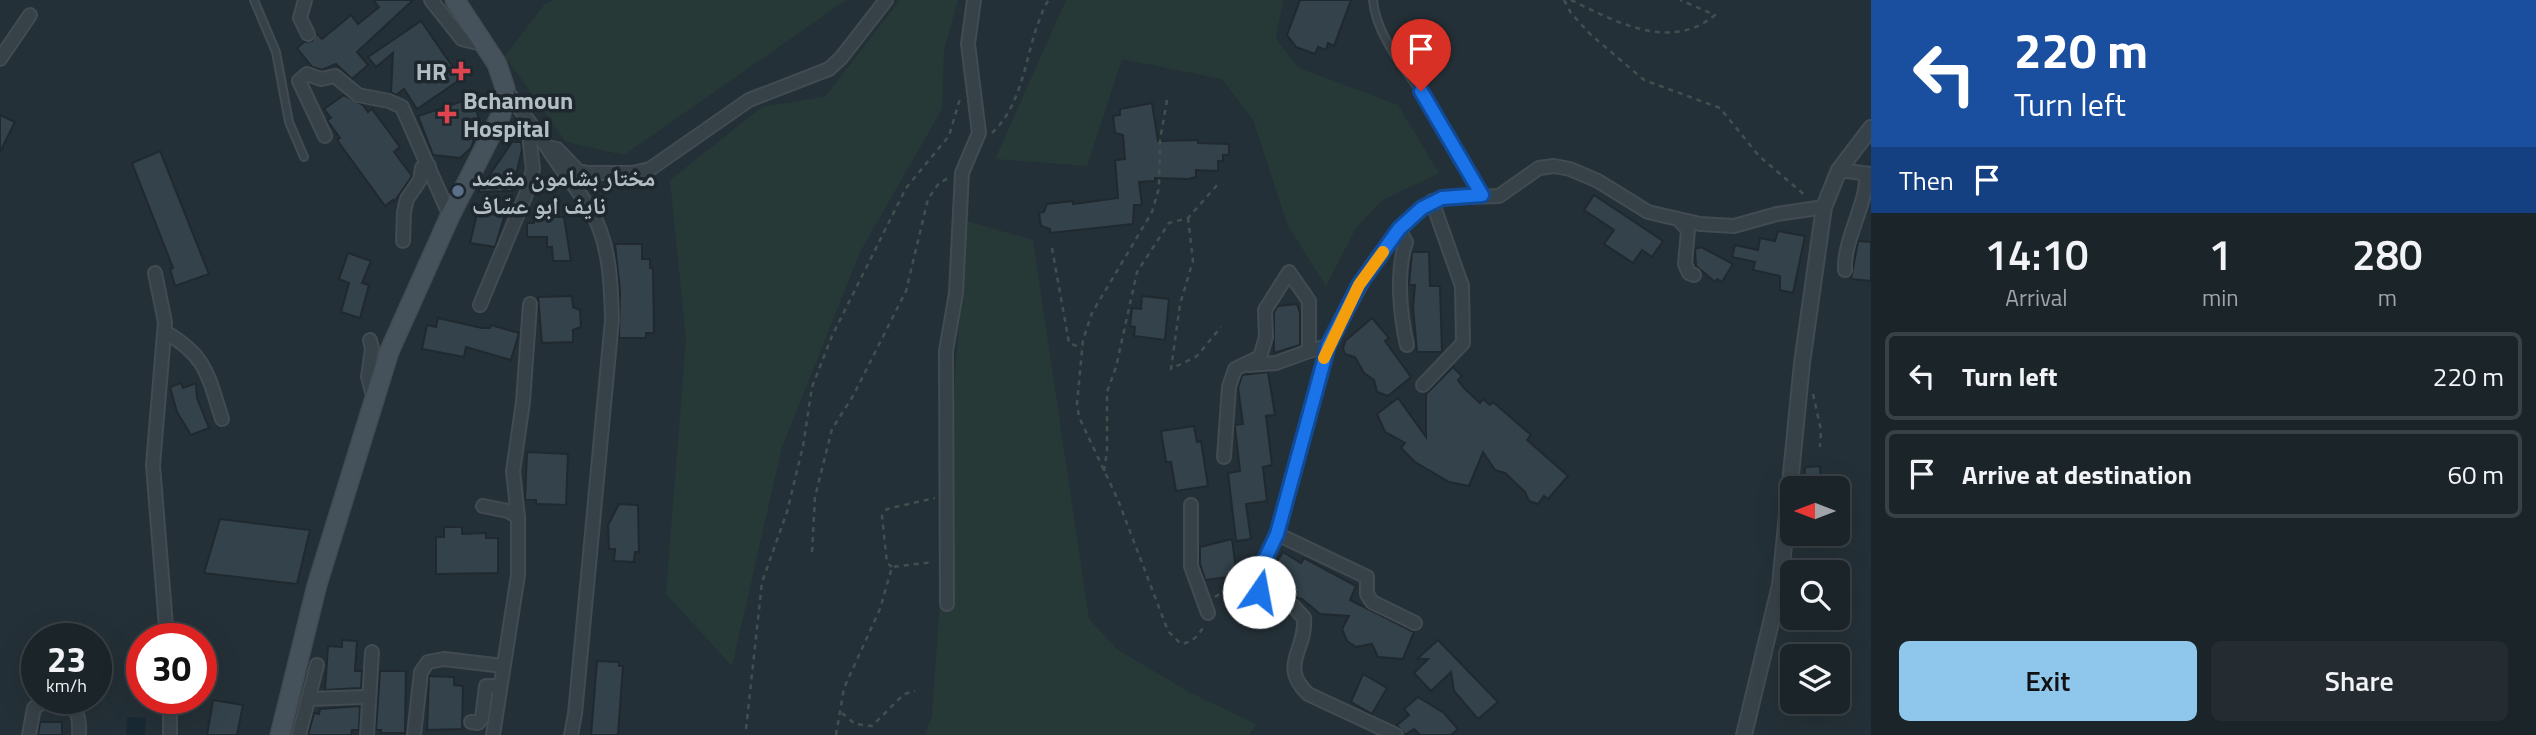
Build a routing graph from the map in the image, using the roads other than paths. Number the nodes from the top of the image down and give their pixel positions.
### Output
1 (254, 0) edge
2 (431, 0) edge
3 (455, 0) edge
4 (886, 0) edge
5 (974, 0) edge
6 (1373, 0) edge
7 (308, 2) edge
8 (30, 15) dead end
9 (308, 34) dead end
10 (486, 44) junction
11 (0, 59) edge
12 (505, 88) junction
13 (527, 123) junction
14 (1871, 128) edge
15 (325, 136) dead end
16 (547, 147) junction
17 (304, 158) dead end
18 (429, 166) junction
19 (1839, 170) junction
20 (1868, 174) edge
21 (1482, 195) junction
22 (1432, 201) junction
23 (1820, 208) junction
24 (450, 216) junction
25 (1680, 221) junction
26 (1399, 229) junction
27 (403, 241) dead end
28 (1845, 270) dead end
29 (155, 273) dead end
30 (1694, 275) dead end
31 (530, 304) dead end
32 (480, 305) dead end
33 (165, 332) junction
34 (370, 340) dead end
35 (1407, 345) dead end
36 (1328, 346) junction
37 (1309, 351) junction
38 (1247, 365) junction
39 (1423, 385) dead end
40 (374, 399) junction
41 (222, 419) dead end
42 (1224, 457) dead end
43 (1191, 505) dead end
44 (483, 506) dead end
45 (518, 517) junction
46 (1277, 534) junction
47 (947, 604) dead end
48 (1208, 613) road end
49 (166, 623) edge
50 (1415, 623) dead end
51 (372, 652) dead end
52 (317, 665) dead end
53 (503, 666) junction
54 (500, 686) junction
55 (363, 697) dead end
56 (309, 699) junction
57 (33, 714) edge
58 (78, 714) edge
59 (170, 714) edge
60 (471, 722) dead end
61 (29, 735) edge
62 (79, 735) edge
63 (170, 735) edge
64 (279, 735) edge
65 (299, 735) edge
66 (367, 735) edge
67 (414, 735) edge
68 (493, 735) edge
69 (570, 735) edge
70 (1396, 735) edge
71 (1744, 735) edge

1 - 17 lane
2 - 10 street
3 - 10 main road
4 - 16 street
5 - 47 street
6 - 21 lane
7 - 9 street
8 - 11 street
10 - 12 main road
12 - 13 street
12 - 24 main road
13 - 16 street
13 - 32 street
14 - 19 street
15 - 18 street
16 - 69 street
18 - 24 street
18 - 27 street
19 - 20 street
19 - 23 street
20 - 28 street
21 - 22 street
21 - 25 street
22 - 26 street
22 - 39 street
23 - 25 street
23 - 71 street
24 - 40 main road
25 - 30 street
26 - 35 street
26 - 36 street
29 - 33 street
31 - 45 street
33 - 41 street
33 - 49 street
34 - 40 street
36 - 37 street
36 - 46 street
37 - 38 street
37 - 38 street
38 - 42 street
40 - 64 main road
43 - 48 street
44 - 45 street
45 - 53 street
46 - 50 street
46 - 70 street
51 - 66 street
52 - 56 street
53 - 54 street
53 - 67 street
54 - 60 street
54 - 68 street
55 - 56 street
56 - 65 street
57 - 61 street
58 - 62 street
59 - 63 street

